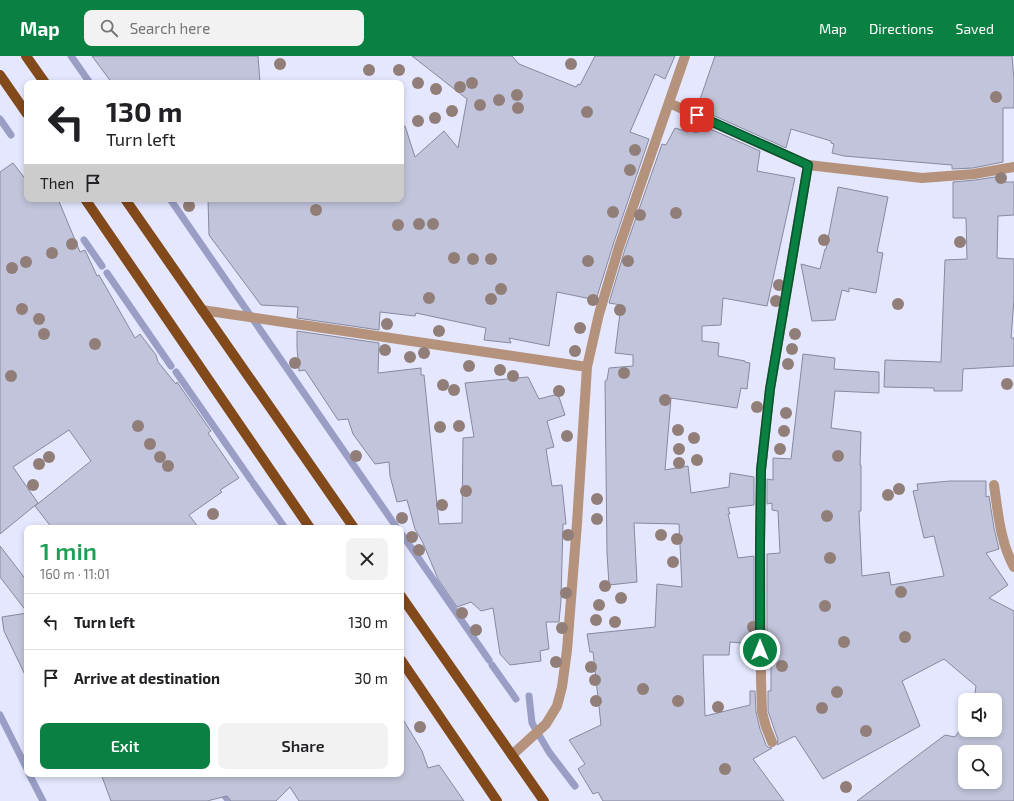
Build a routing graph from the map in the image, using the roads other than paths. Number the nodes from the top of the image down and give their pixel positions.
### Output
1 (26, 56) edge
2 (685, 56) edge
3 (0, 75) edge
4 (43, 80) edge
5 (670, 103) junction
6 (24, 110) edge
7 (808, 165) junction
8 (1014, 167) edge
9 (87, 202) edge
10 (127, 202) edge
11 (202, 310) junction
12 (587, 367) junction
13 (994, 485) dead end
14 (308, 525) edge
15 (352, 525) edge
16 (1014, 567) edge
17 (404, 600) edge
18 (404, 664) edge
19 (772, 742) dead end
20 (512, 755) junction
21 (497, 801) edge
22 (544, 801) edge

1 - 4 main road
2 - 5 street
3 - 6 main road
5 - 7 street
5 - 12 street
7 - 8 street
7 - 19 street
9 - 14 main road
10 - 11 main road
11 - 12 street
11 - 15 main road
12 - 20 street
13 - 16 street
17 - 20 main road
18 - 21 main road
20 - 22 main road

